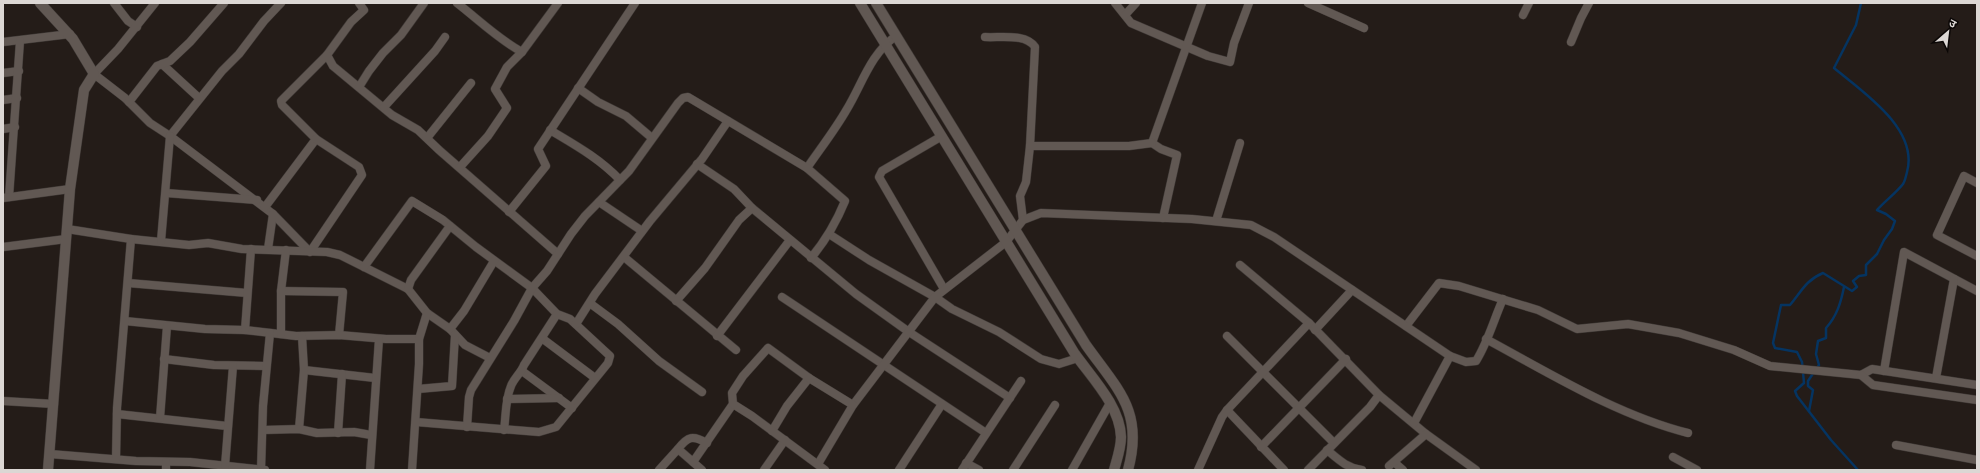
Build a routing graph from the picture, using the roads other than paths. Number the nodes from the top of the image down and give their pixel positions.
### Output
1 (40, 3) edge
2 (114, 3) edge
3 (155, 3) edge
4 (224, 3) edge
5 (281, 3) edge
6 (359, 3) edge
7 (424, 3) edge
8 (457, 3) edge
9 (635, 3) edge
10 (860, 3) edge
11 (876, 3) edge
12 (1115, 3) edge
13 (1136, 3) edge
14 (1202, 3) edge
15 (1249, 3) edge
16 (1308, 3) edge
17 (1529, 3) edge
18 (1589, 3) edge
19 (554, 4) edge
20 (1125, 15) junction
21 (1523, 15) dead end
22 (137, 27) junction
23 (1364, 28) dead end
24 (70, 34) junction
25 (896, 36) junction
26 (445, 37) dead end
27 (985, 37) dead end
28 (20, 41) junction
29 (3, 42) edge
30 (1571, 42) dead end
31 (884, 44) junction
32 (1187, 47) junction
33 (522, 52) junction
34 (327, 54) junction
35 (162, 64) junction
36 (19, 71) junction
37 (3, 73) edge
38 (94, 74) junction
39 (471, 82) dead end
40 (359, 87) junction
41 (578, 88) junction
42 (17, 98) junction
43 (199, 98) junction
44 (3, 100) edge
45 (129, 102) junction
46 (384, 107) junction
47 (728, 121) junction
48 (15, 127) junction
49 (3, 129) edge
50 (550, 130) junction
51 (170, 136) junction
52 (942, 136) junction
53 (427, 138) junction
54 (652, 138) junction
55 (316, 139) junction
56 (1152, 143) junction
57 (1240, 143) dead end
58 (1030, 146) junction
59 (7, 162) edge
60 (697, 164) junction
61 (460, 167) junction
62 (807, 168) junction
63 (620, 180) junction
64 (1977, 183) edge
65 (70, 189) junction
66 (166, 194) junction
67 (6, 198) edge
68 (257, 200) junction
69 (599, 202) junction
70 (265, 207) junction
71 (752, 208) junction
72 (509, 212) junction
73 (273, 214) junction
74 (1163, 218) junction
75 (1024, 220) junction
76 (1216, 221) junction
77 (450, 226) junction
78 (642, 231) junction
79 (1016, 232) junction
80 (66, 234) junction
81 (829, 234) junction
82 (131, 239) junction
83 (790, 240) junction
84 (161, 241) junction
85 (1006, 242) junction
86 (3, 247) edge
87 (251, 249) junction
88 (268, 249) junction
89 (286, 250) junction
90 (310, 252) junction
91 (558, 254) junction
92 (1977, 256) edge
93 (624, 257) junction
94 (811, 258) junction
95 (494, 260) junction
96 (1240, 265) dead end
97 (364, 267) junction
98 (1954, 279) junction
99 (128, 283) junction
100 (532, 288) junction
101 (408, 289) junction
102 (944, 289) junction
103 (1352, 290) junction
104 (281, 291) junction
105 (1977, 291) edge
106 (247, 293) junction
107 (782, 297) dead end
108 (935, 297) junction
109 (1503, 298) junction
110 (676, 301) junction
111 (590, 304) junction
112 (427, 313) junction
113 (557, 314) junction
114 (125, 321) junction
115 (1309, 323) junction
116 (576, 324) junction
117 (167, 326) junction
118 (1406, 326) junction
119 (246, 330) junction
120 (1315, 330) junction
121 (453, 332) junction
122 (909, 332) junction
123 (270, 333) junction
124 (281, 334) junction
125 (339, 335) junction
126 (302, 336) junction
127 (717, 336) junction
128 (1227, 336) dead end
129 (379, 339) junction
130 (419, 339) junction
131 (543, 339) junction
132 (1486, 340) junction
133 (736, 350) dead end
134 (1450, 356) junction
135 (490, 358) junction
136 (1078, 358) junction
137 (164, 360) junction
138 (1346, 360) junction
139 (884, 365) junction
140 (233, 366) junction
141 (266, 366) junction
142 (304, 370) junction
143 (522, 371) junction
144 (1263, 371) junction
145 (1884, 371) junction
146 (342, 374) junction
147 (1859, 374) junction
148 (375, 378) junction
149 (595, 378) junction
150 (809, 378) junction
151 (1936, 378) junction
152 (1021, 381) dead end
153 (1977, 385) edge
154 (418, 389) junction
155 (702, 392) dead end
156 (1380, 395) junction
157 (559, 398) junction
158 (1010, 398) junction
159 (507, 399) junction
160 (1977, 400) edge
161 (3, 401) edge
162 (1110, 403) junction
163 (54, 404) junction
164 (733, 404) junction
165 (942, 404) junction
166 (853, 406) junction
167 (1055, 406) dead end
168 (572, 408) junction
169 (1299, 408) junction
170 (1227, 410) junction
171 (117, 414) junction
172 (160, 418) junction
173 (416, 422) junction
174 (1414, 423) junction
175 (227, 426) junction
176 (467, 427) junction
177 (299, 429) junction
178 (263, 430) junction
179 (504, 430) junction
180 (772, 431) junction
181 (338, 433) junction
182 (986, 433) junction
183 (1688, 433) dead end
184 (1426, 434) junction
185 (371, 435) junction
186 (784, 440) junction
187 (707, 443) junction
188 (1334, 443) junction
189 (1896, 445) dead end
190 (1261, 447) junction
191 (678, 449) junction
192 (1327, 450) junction
193 (50, 454) junction
194 (1673, 457) dead end
195 (116, 459) junction
196 (1977, 460) edge
197 (693, 462) junction
198 (818, 464) junction
199 (166, 466) edge
200 (225, 466) junction
201 (964, 467) edge
202 (48, 470) edge
203 (261, 470) edge
204 (265, 470) edge
205 (370, 470) edge
206 (412, 470) edge
207 (659, 470) edge
208 (702, 470) edge
209 (764, 470) edge
210 (825, 470) edge
211 (899, 470) edge
212 (979, 470) edge
213 (1013, 470) edge
214 (1072, 470) edge
215 (1114, 470) edge
216 (1128, 470) edge
217 (1198, 470) edge
218 (1284, 470) edge
219 (1308, 470) edge
220 (1362, 470) edge
221 (1403, 470) edge
222 (1476, 470) edge
223 (1697, 470) edge

1 - 24 street
2 - 22 street
3 - 22 street
4 - 35 street
5 - 43 street
6 - 34 street
7 - 40 street
8 - 33 street
9 - 41 street
10 - 31 street
11 - 25 street
12 - 20 street
13 - 20 street
14 - 32 street
15 - 32 street
16 - 23 street
17 - 21 street
18 - 30 street
19 - 33 street
20 - 32 street
22 - 38 street
24 - 28 street
24 - 38 street
25 - 31 street
25 - 79 street
26 - 46 street
27 - 58 street
28 - 29 street
28 - 36 street
31 - 52 street
31 - 62 street
32 - 56 street
33 - 61 street
34 - 40 street
34 - 55 street
35 - 43 street
35 - 45 street
36 - 37 street
36 - 42 street
38 - 45 street
38 - 65 street
39 - 53 street
40 - 46 street
41 - 50 street
41 - 54 street
42 - 44 street
42 - 48 street
43 - 51 street
45 - 51 street
46 - 53 street
47 - 54 street
47 - 60 street
47 - 62 street
48 - 49 street
48 - 59 street
50 - 63 street
50 - 72 street
51 - 66 street
51 - 68 street
52 - 85 street
52 - 102 street
53 - 61 street
54 - 63 street
55 - 70 street
55 - 90 street
56 - 58 street
56 - 74 street
57 - 76 street
58 - 75 street
59 - 67 street
60 - 71 street
60 - 78 street
61 - 72 street
62 - 81 street
63 - 69 street
64 - 92 street
65 - 67 street
65 - 80 street
66 - 68 street
66 - 84 street
68 - 70 street
69 - 78 street
69 - 91 street
70 - 73 street
71 - 83 street
71 - 110 street
72 - 91 street
73 - 88 street
73 - 90 street
74 - 75 street
74 - 76 street
75 - 79 street
76 - 103 street
77 - 95 street
77 - 97 street
77 - 101 street
78 - 93 street
79 - 85 street
79 - 216 street
80 - 82 street
80 - 86 street
80 - 163 street
81 - 94 street
81 - 108 street
82 - 84 street
82 - 99 street
83 - 94 street
83 - 127 street
84 - 87 street
85 - 102 street
85 - 136 street
87 - 88 street
87 - 106 street
88 - 89 street
89 - 90 street
89 - 104 street
90 - 97 street
91 - 100 street
93 - 110 street
93 - 111 street
94 - 122 street
95 - 100 street
95 - 121 street
96 - 115 street
97 - 101 street
98 - 105 street
98 - 145 street
98 - 151 street
99 - 106 street
99 - 114 street
100 - 113 street
100 - 135 street
101 - 112 street
102 - 108 street
103 - 118 street
103 - 120 street
104 - 124 street
104 - 125 street
106 - 119 street
107 - 139 street
108 - 122 street
108 - 136 street
109 - 118 street
109 - 132 street
109 - 147 street
110 - 127 street
111 - 116 street
111 - 155 street
112 - 121 street
112 - 130 street
113 - 116 street
113 - 131 street
114 - 117 street
114 - 171 street
115 - 120 street
115 - 144 street
116 - 149 street
117 - 119 street
117 - 137 street
118 - 134 street
119 - 123 street
120 - 138 street
121 - 135 street
121 - 154 street
122 - 139 street
122 - 158 street
123 - 124 street
123 - 141 street
124 - 126 street
125 - 126 street
125 - 129 street
126 - 142 street
127 - 133 street
128 - 144 street
129 - 130 street
129 - 148 street
130 - 154 street
131 - 143 street
131 - 149 street
132 - 134 street
132 - 183 street
134 - 174 street
135 - 176 street
136 - 162 street
137 - 140 street
137 - 172 street
138 - 156 street
138 - 169 street
139 - 165 street
139 - 166 street
140 - 141 street
140 - 175 street
141 - 178 street
142 - 146 street
142 - 177 street
143 - 157 street
143 - 159 street
144 - 169 street
144 - 170 street
145 - 147 street
145 - 151 street
146 - 148 street
146 - 181 street
147 - 160 street
148 - 185 street
149 - 168 street
150 - 164 street
150 - 166 street
150 - 180 street
151 - 153 street
152 - 158 street
154 - 173 street
156 - 174 street
156 - 188 street
157 - 159 street
157 - 168 street
158 - 182 street
159 - 179 street
161 - 163 street
162 - 214 street
162 - 215 street
163 - 193 street
164 - 180 street
164 - 187 street
165 - 182 street
165 - 211 street
166 - 198 street
167 - 213 street
168 - 179 street
169 - 188 street
169 - 190 street
170 - 190 street
170 - 217 street
171 - 172 street
171 - 195 street
172 - 175 street
173 - 176 street
173 - 206 street
174 - 184 street
175 - 200 street
176 - 179 street
177 - 178 street
177 - 181 street
178 - 203 street
180 - 186 street
181 - 185 street
182 - 201 street
184 - 221 street
184 - 222 street
185 - 205 street
186 - 198 street
186 - 209 street
187 - 191 street
187 - 197 street
188 - 192 street
189 - 196 street
190 - 218 street
191 - 197 street
191 - 207 street
192 - 219 street
192 - 220 street
193 - 195 street
193 - 202 street
194 - 223 street
195 - 199 street
197 - 208 street
198 - 210 street
199 - 200 street
200 - 203 street
201 - 212 street
203 - 204 street

